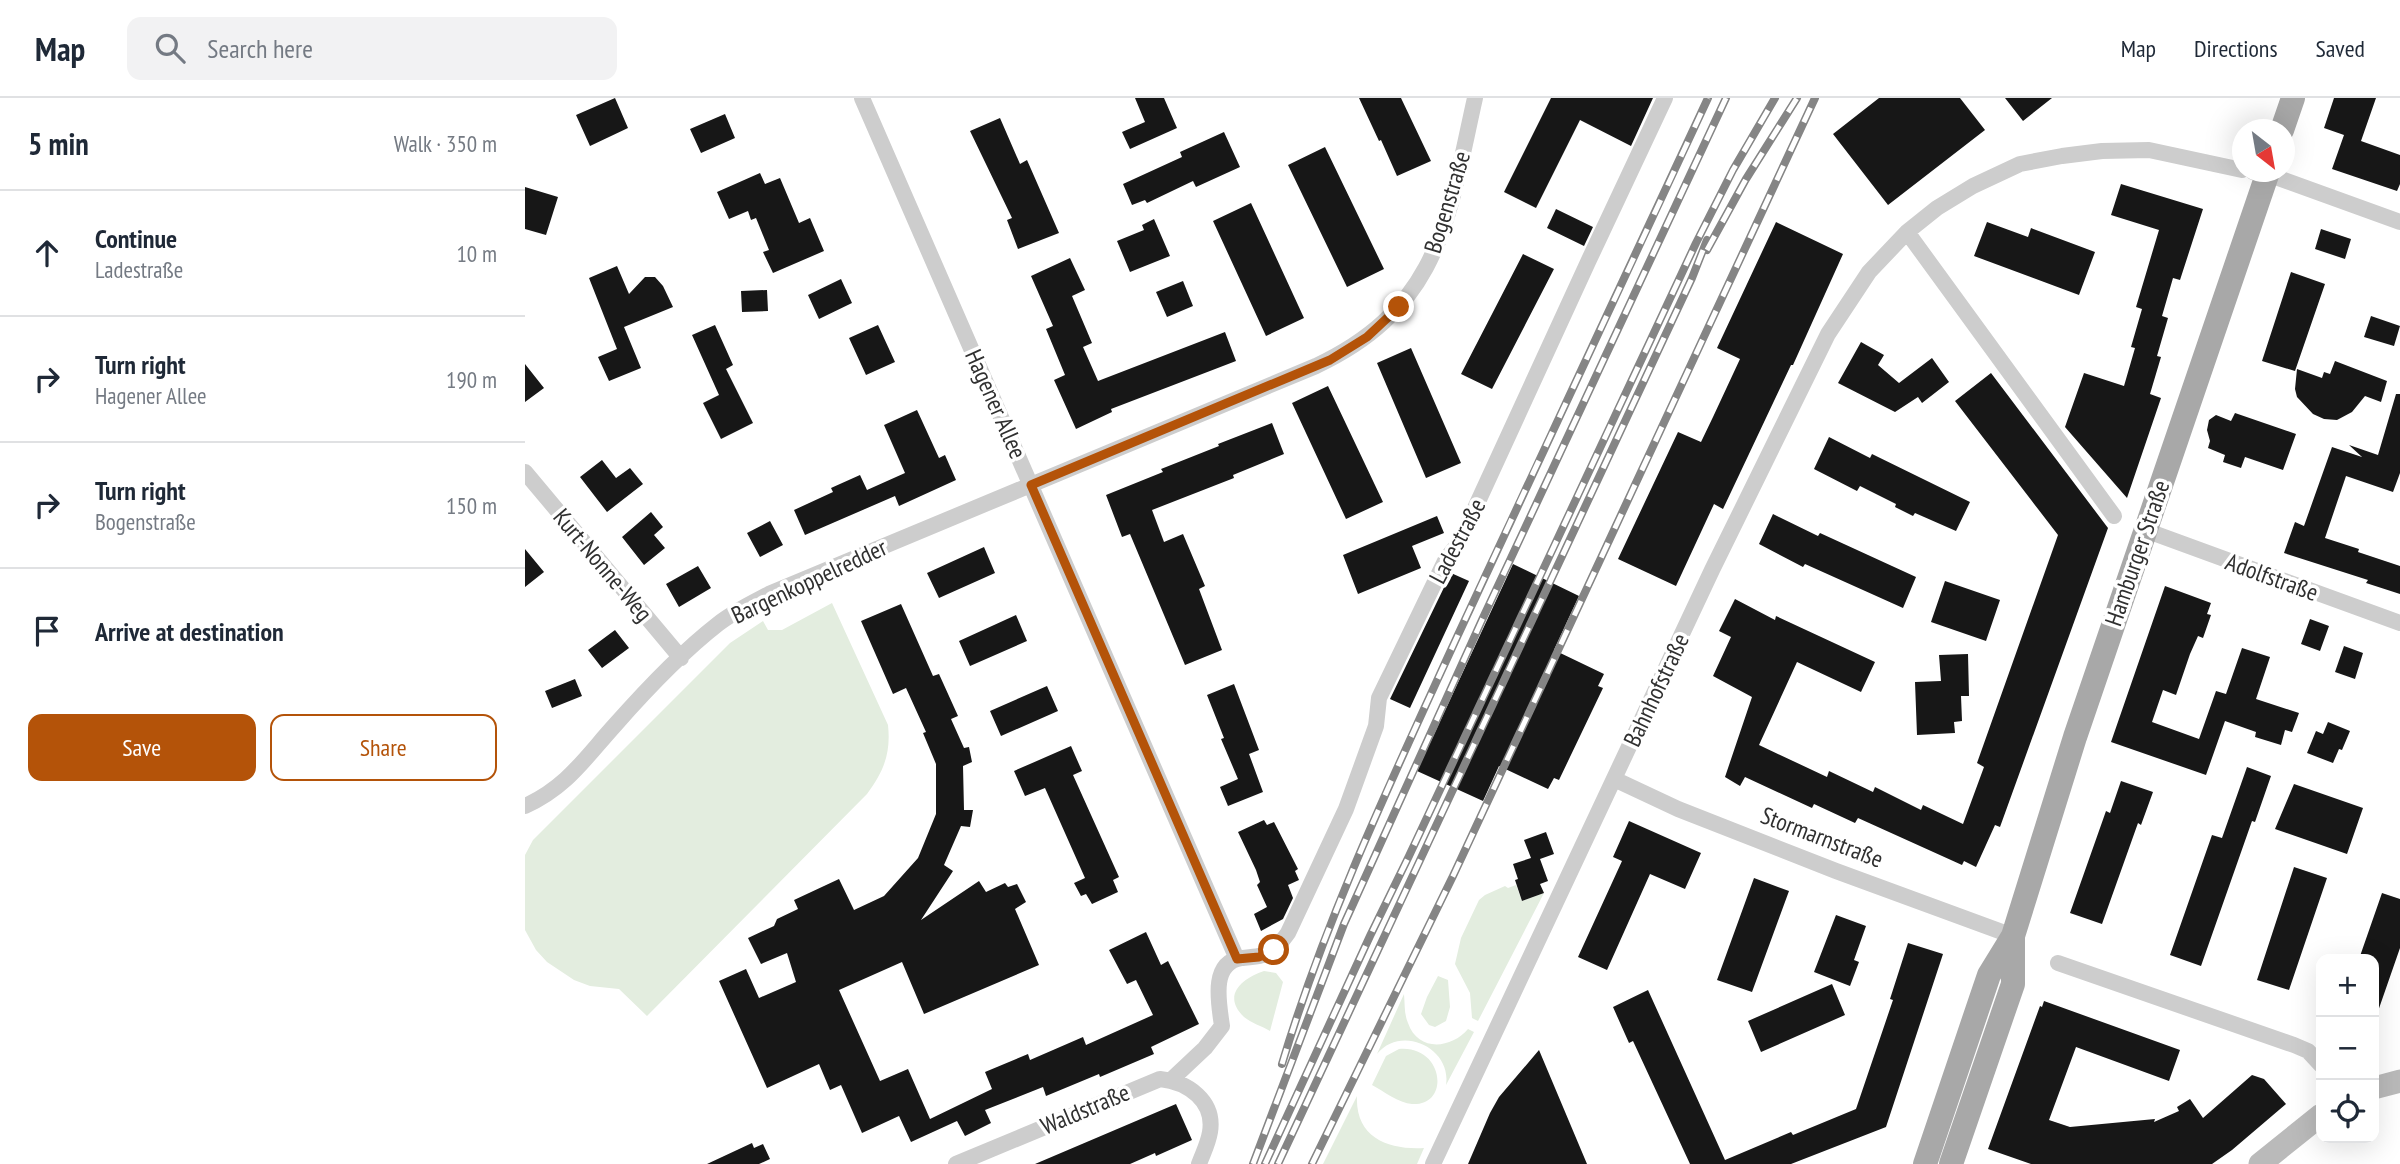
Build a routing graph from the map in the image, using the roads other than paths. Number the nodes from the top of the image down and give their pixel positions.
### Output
1 (862, 98) edge
2 (1475, 98) edge
3 (1665, 98) edge
4 (2293, 98) edge
5 (2286, 119) edge
6 (2232, 168) edge
7 (2260, 182) edge
8 (2290, 182) edge
9 (2400, 222) edge
10 (1907, 232) junction
11 (525, 472) edge
12 (1031, 485) junction
13 (2114, 516) dead end
14 (2145, 530) junction
15 (2400, 623) edge
16 (681, 658) junction
17 (1614, 779) junction
18 (525, 806) edge
19 (2013, 936) junction
20 (1237, 959) junction
21 (2057, 963) dead end
22 (2316, 1060) edge
23 (1171, 1080) junction
24 (2400, 1081) edge
25 (2379, 1087) edge
26 (2316, 1119) edge
27 (957, 1164) edge
28 (1199, 1164) edge
29 (1433, 1164) edge
30 (1925, 1164) edge
31 (1951, 1164) edge
32 (2260, 1164) edge

1 - 12 street, Hagener Allee
2 - 12 street, Bogenstraße
3 - 20 street, Ladestraße
4 - 5 main road
6 - 10 street, Bahnhofstraße
7 - 14 main road, Hamburger Straße
8 - 9 street
10 - 13 street
10 - 17 street, Bahnhofstraße
11 - 16 street, Kurt-Nonne-Weg
12 - 16 street, Bargenkoppelredder
12 - 20 street, Hagener Allee
14 - 15 street, Adolfstraße
14 - 19 main road, Hamburger Straße
16 - 18 street, Bargenkoppelredder
17 - 19 street, Stormarnstraße
17 - 29 street, Bahnhofstraße
19 - 30 main road, Hamburger Straße
19 - 31 main road, Hamburger Straße
20 - 23 street
21 - 22 street
23 - 27 street, Waldstraße
23 - 28 street
24 - 25 street
26 - 32 street

